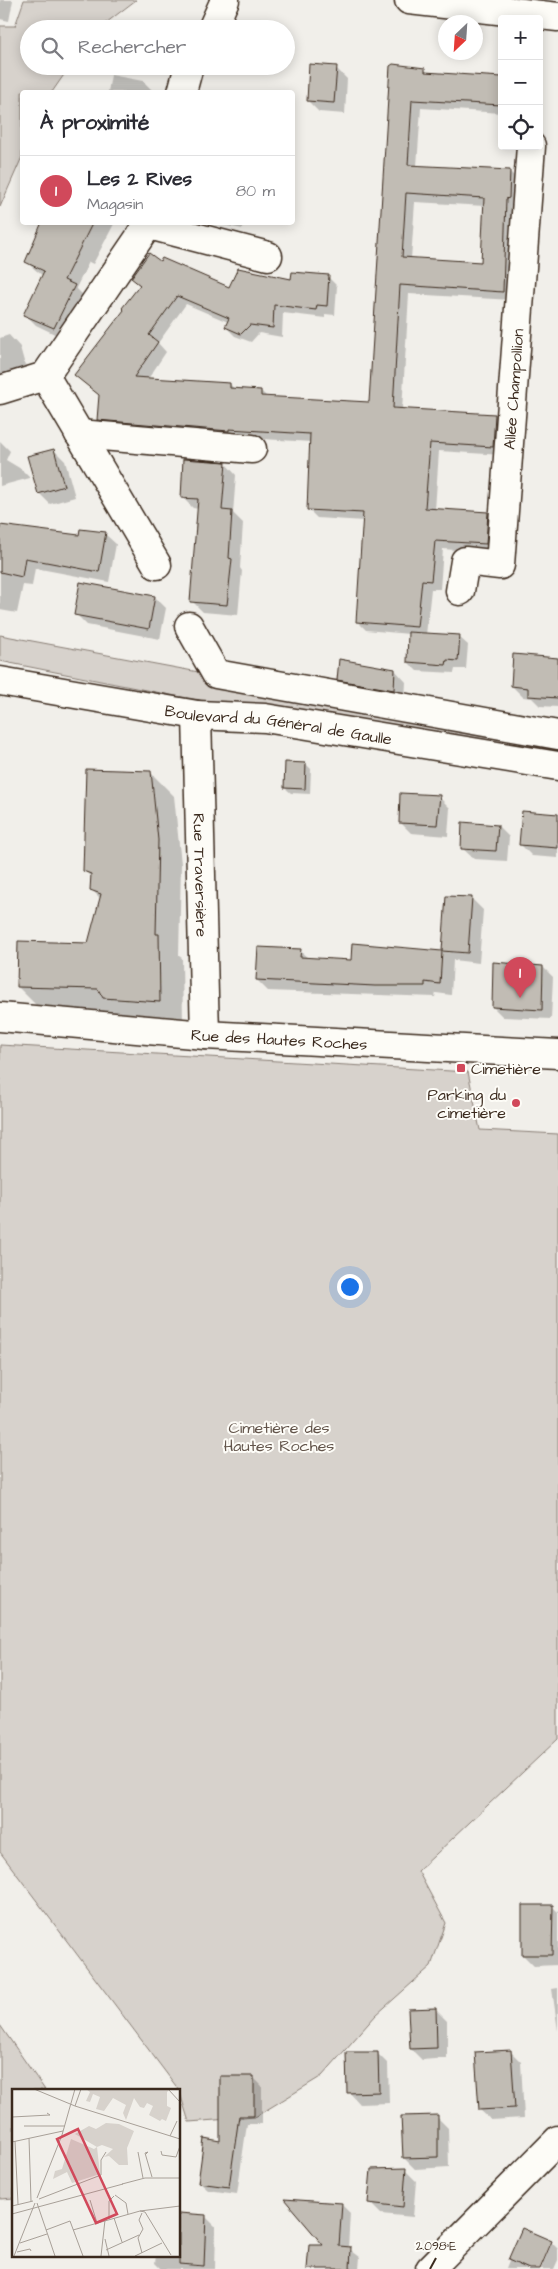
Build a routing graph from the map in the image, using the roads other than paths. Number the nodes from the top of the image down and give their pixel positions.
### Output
1 (225, 0) edge
2 (409, 0) edge
3 (545, 17) edge
4 (216, 20) edge
5 (187, 75) edge
6 (183, 90) edge
7 (531, 150) edge
8 (149, 225) edge
9 (154, 225) edge
10 (268, 256) dead end
11 (44, 376) junction
12 (0, 390) edge
13 (79, 434) junction
14 (252, 449) dead end
15 (157, 565) dead end
16 (460, 591) dead end
17 (189, 626) dead end
18 (0, 682) edge
19 (197, 715) junction
20 (558, 735) edge
21 (558, 766) edge
22 (0, 1017) edge
23 (205, 1034) junction
24 (558, 1054) edge
25 (558, 2140) edge
26 (430, 2269) edge

1 - 4 street
2 - 3 street
5 - 6 street
7 - 16 street, Allée Champollion
8 - 11 street
9 - 10 street
11 - 12 street
11 - 13 street
13 - 14 street
13 - 15 street
17 - 20 street
18 - 19 street, Boulevard du Général de Gaulle
19 - 21 street, Boulevard du Général de Gaulle
19 - 23 street, Rue Traversière
22 - 23 street, Rue des Hautes Roches
23 - 24 street, Rue des Hautes Roches
25 - 26 street

